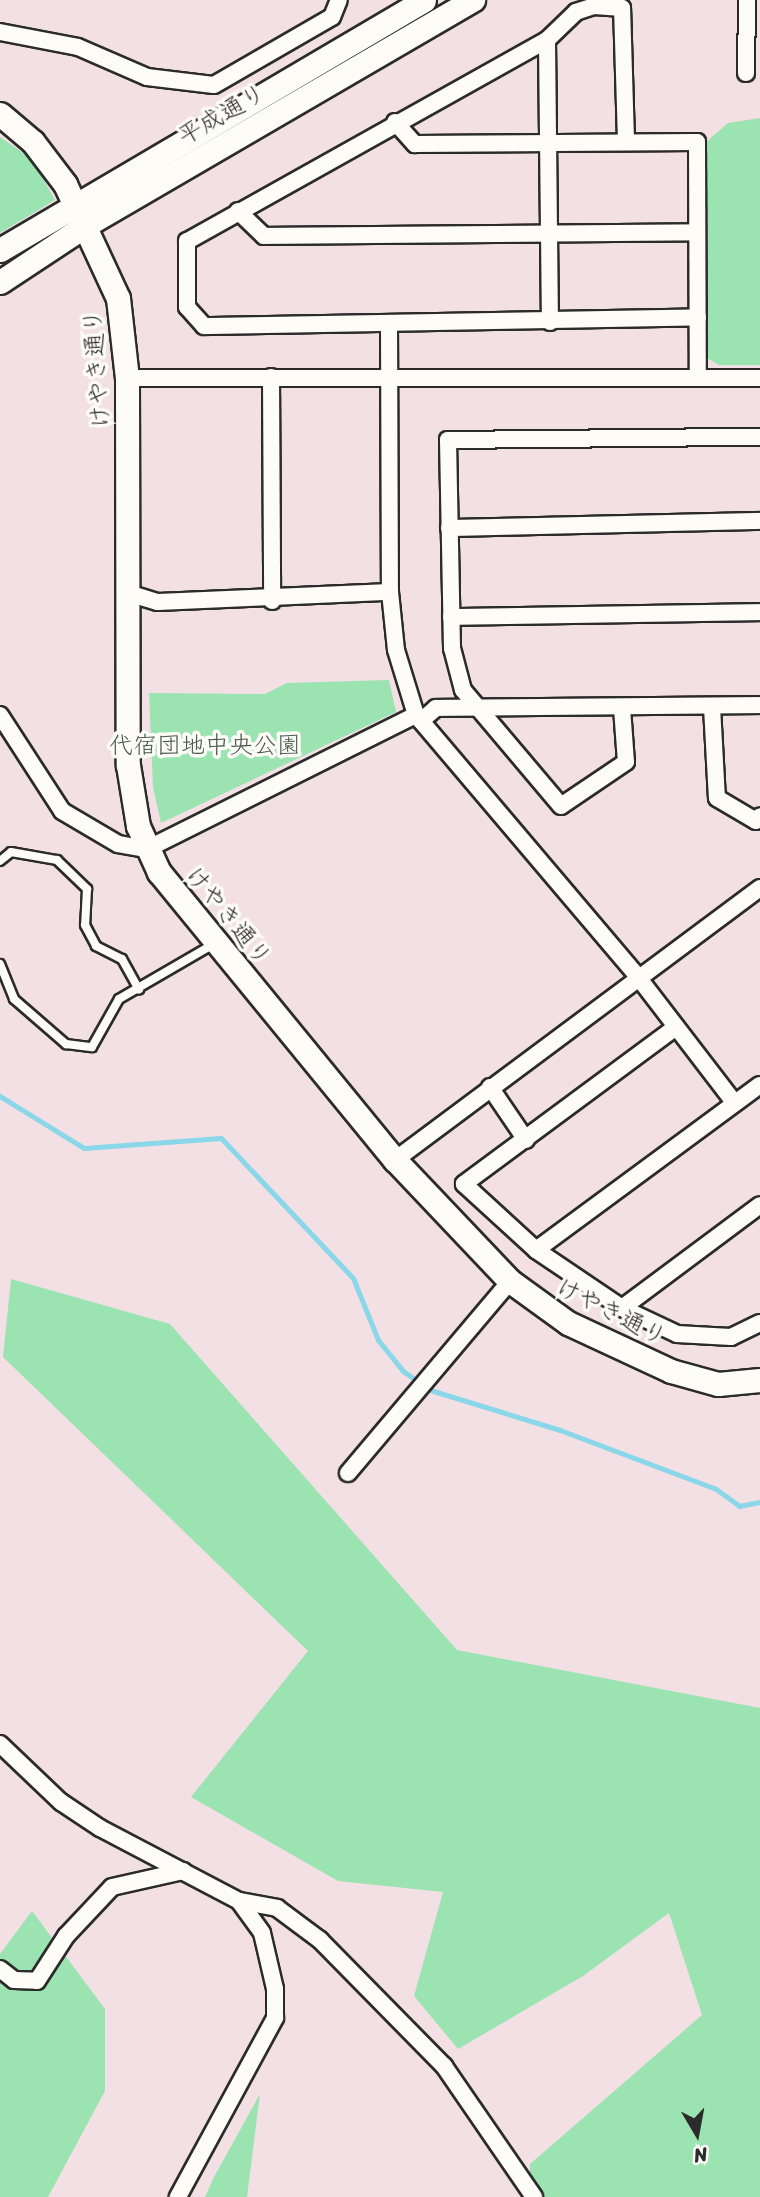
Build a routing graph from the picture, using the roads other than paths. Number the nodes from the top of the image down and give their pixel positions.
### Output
1 (339, 0) edge
2 (424, 0) edge
3 (473, 0) edge
4 (747, 0) edge
5 (0, 32) edge
6 (547, 40) junction
7 (746, 73) dead end
8 (0, 114) edge
9 (396, 122) junction
10 (548, 141) junction
11 (626, 141) junction
12 (74, 202) junction
13 (239, 211) junction
14 (86, 225) junction
15 (547, 232) junction
16 (697, 232) junction
17 (0, 250) edge
18 (0, 282) edge
19 (698, 317) junction
20 (550, 322) junction
21 (389, 323) junction
22 (271, 377) junction
23 (390, 377) junction
24 (127, 378) junction
25 (698, 378) junction
26 (760, 378) edge
27 (760, 437) edge
28 (760, 521) edge
29 (449, 528) junction
30 (390, 592) junction
31 (128, 593) junction
32 (272, 601) junction
33 (760, 612) edge
34 (451, 617) junction
35 (760, 705) edge
36 (475, 707) junction
37 (712, 707) junction
38 (622, 708) junction
39 (0, 715) edge
40 (419, 718) junction
41 (760, 816) edge
42 (147, 849) junction
43 (0, 861) edge
44 (760, 888) edge
45 (214, 944) junction
46 (0, 964) edge
47 (638, 977) junction
48 (139, 990) junction
49 (676, 1027) junction
50 (760, 1086) edge
51 (490, 1087) junction
52 (734, 1102) junction
53 (526, 1140) junction
54 (395, 1160) junction
55 (760, 1205) edge
56 (536, 1250) junction
57 (510, 1281) junction
58 (622, 1308) junction
59 (760, 1323) edge
60 (760, 1380) edge
61 (348, 1473) dead end
62 (0, 1744) edge
63 (183, 1871) junction
64 (239, 1901) junction
65 (0, 1969) edge
66 (178, 2197) edge
67 (534, 2197) edge

1 - 5 street
2 - 12 street, 平成通り
3 - 14 street, 平成通り
4 - 7 street
6 - 9 street
6 - 10 street
6 - 11 street
8 - 12 street, けやき通り
9 - 10 street
9 - 13 street
10 - 11 street
10 - 15 street
11 - 16 street
12 - 14 street, けやき通り
12 - 17 street, 平成通り
13 - 15 street
13 - 21 street
14 - 18 street, 平成通り
14 - 24 street, けやき通り
15 - 16 street
15 - 20 street
16 - 19 street
19 - 20 street
19 - 25 street
20 - 21 street
21 - 23 street
22 - 23 street
22 - 24 street
22 - 32 street
23 - 25 street
23 - 30 street
24 - 31 street, けやき通り
25 - 26 street
27 - 29 street
28 - 29 street
29 - 34 street
30 - 32 street
30 - 40 street
31 - 32 street
31 - 42 street, けやき通り
33 - 34 street
34 - 36 street
35 - 37 street
36 - 38 street
36 - 38 street
36 - 40 street
37 - 38 street
37 - 41 street
39 - 42 street
40 - 42 street
40 - 47 street
42 - 45 street, けやき通り
43 - 48 lane
44 - 47 street
45 - 48 lane
45 - 54 street, けやき通り
46 - 48 lane
47 - 49 street
47 - 51 street
49 - 52 street
49 - 53 street
50 - 52 street
51 - 53 street
51 - 54 street
52 - 56 street
53 - 56 street
54 - 57 street, けやき通り
55 - 58 street
56 - 58 street
57 - 60 street, けやき通り
57 - 61 street
58 - 59 street
62 - 63 street
63 - 64 street
63 - 65 street
64 - 66 street
64 - 67 street

